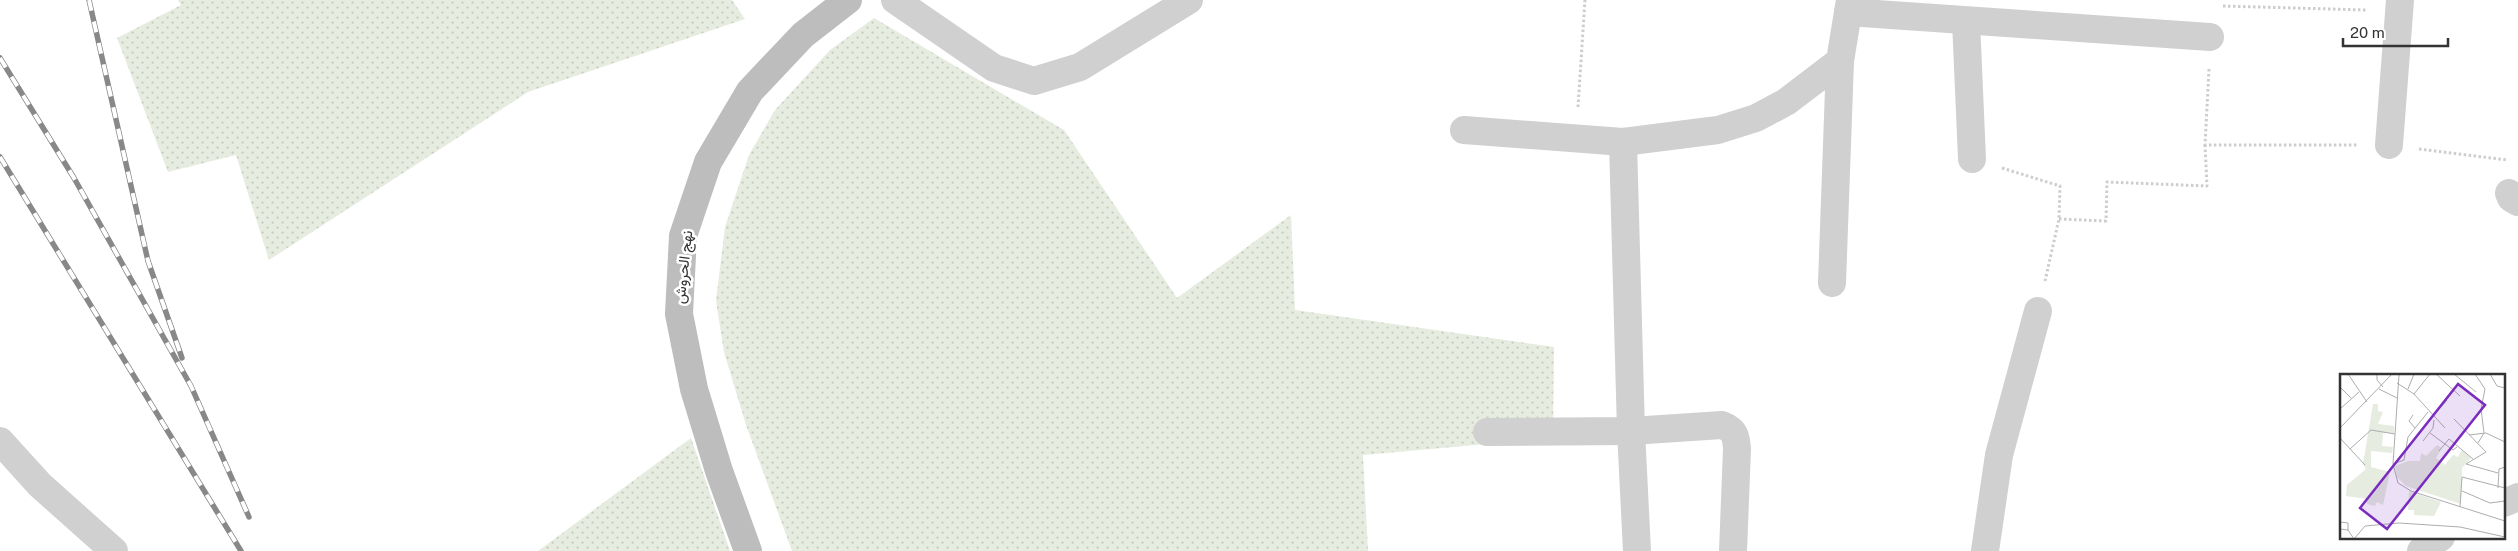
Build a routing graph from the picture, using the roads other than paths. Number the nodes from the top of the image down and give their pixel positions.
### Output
1 (848, 0) edge
2 (895, 0) edge
3 (1189, 0) edge
4 (1849, 6) edge
5 (2399, 6) edge
6 (1966, 21) junction
7 (2210, 37) road end
8 (1840, 61) junction
9 (1464, 130) dead end
10 (1623, 142) junction
11 (2389, 145) road end
12 (1972, 159) road end
13 (1832, 283) dead end
14 (2038, 310) road end
15 (1487, 432) dead end
16 (1631, 432) junction
17 (0, 441) edge
18 (2518, 497) edge
19 (2506, 502) edge
20 (2440, 538) edge
21 (114, 551) edge
22 (748, 551) edge
23 (1638, 551) edge
24 (1733, 551) edge
25 (1985, 551) edge
26 (2421, 551) edge

1 - 22 street, نهج الحروش
2 - 3 street
4 - 6 street
4 - 8 street
5 - 11 street
6 - 7 street
6 - 12 street
8 - 10 street
8 - 13 street
9 - 10 street
10 - 16 street
14 - 25 street
15 - 16 street
16 - 23 street
16 - 24 street
17 - 21 street
18 - 19 street
20 - 26 street

